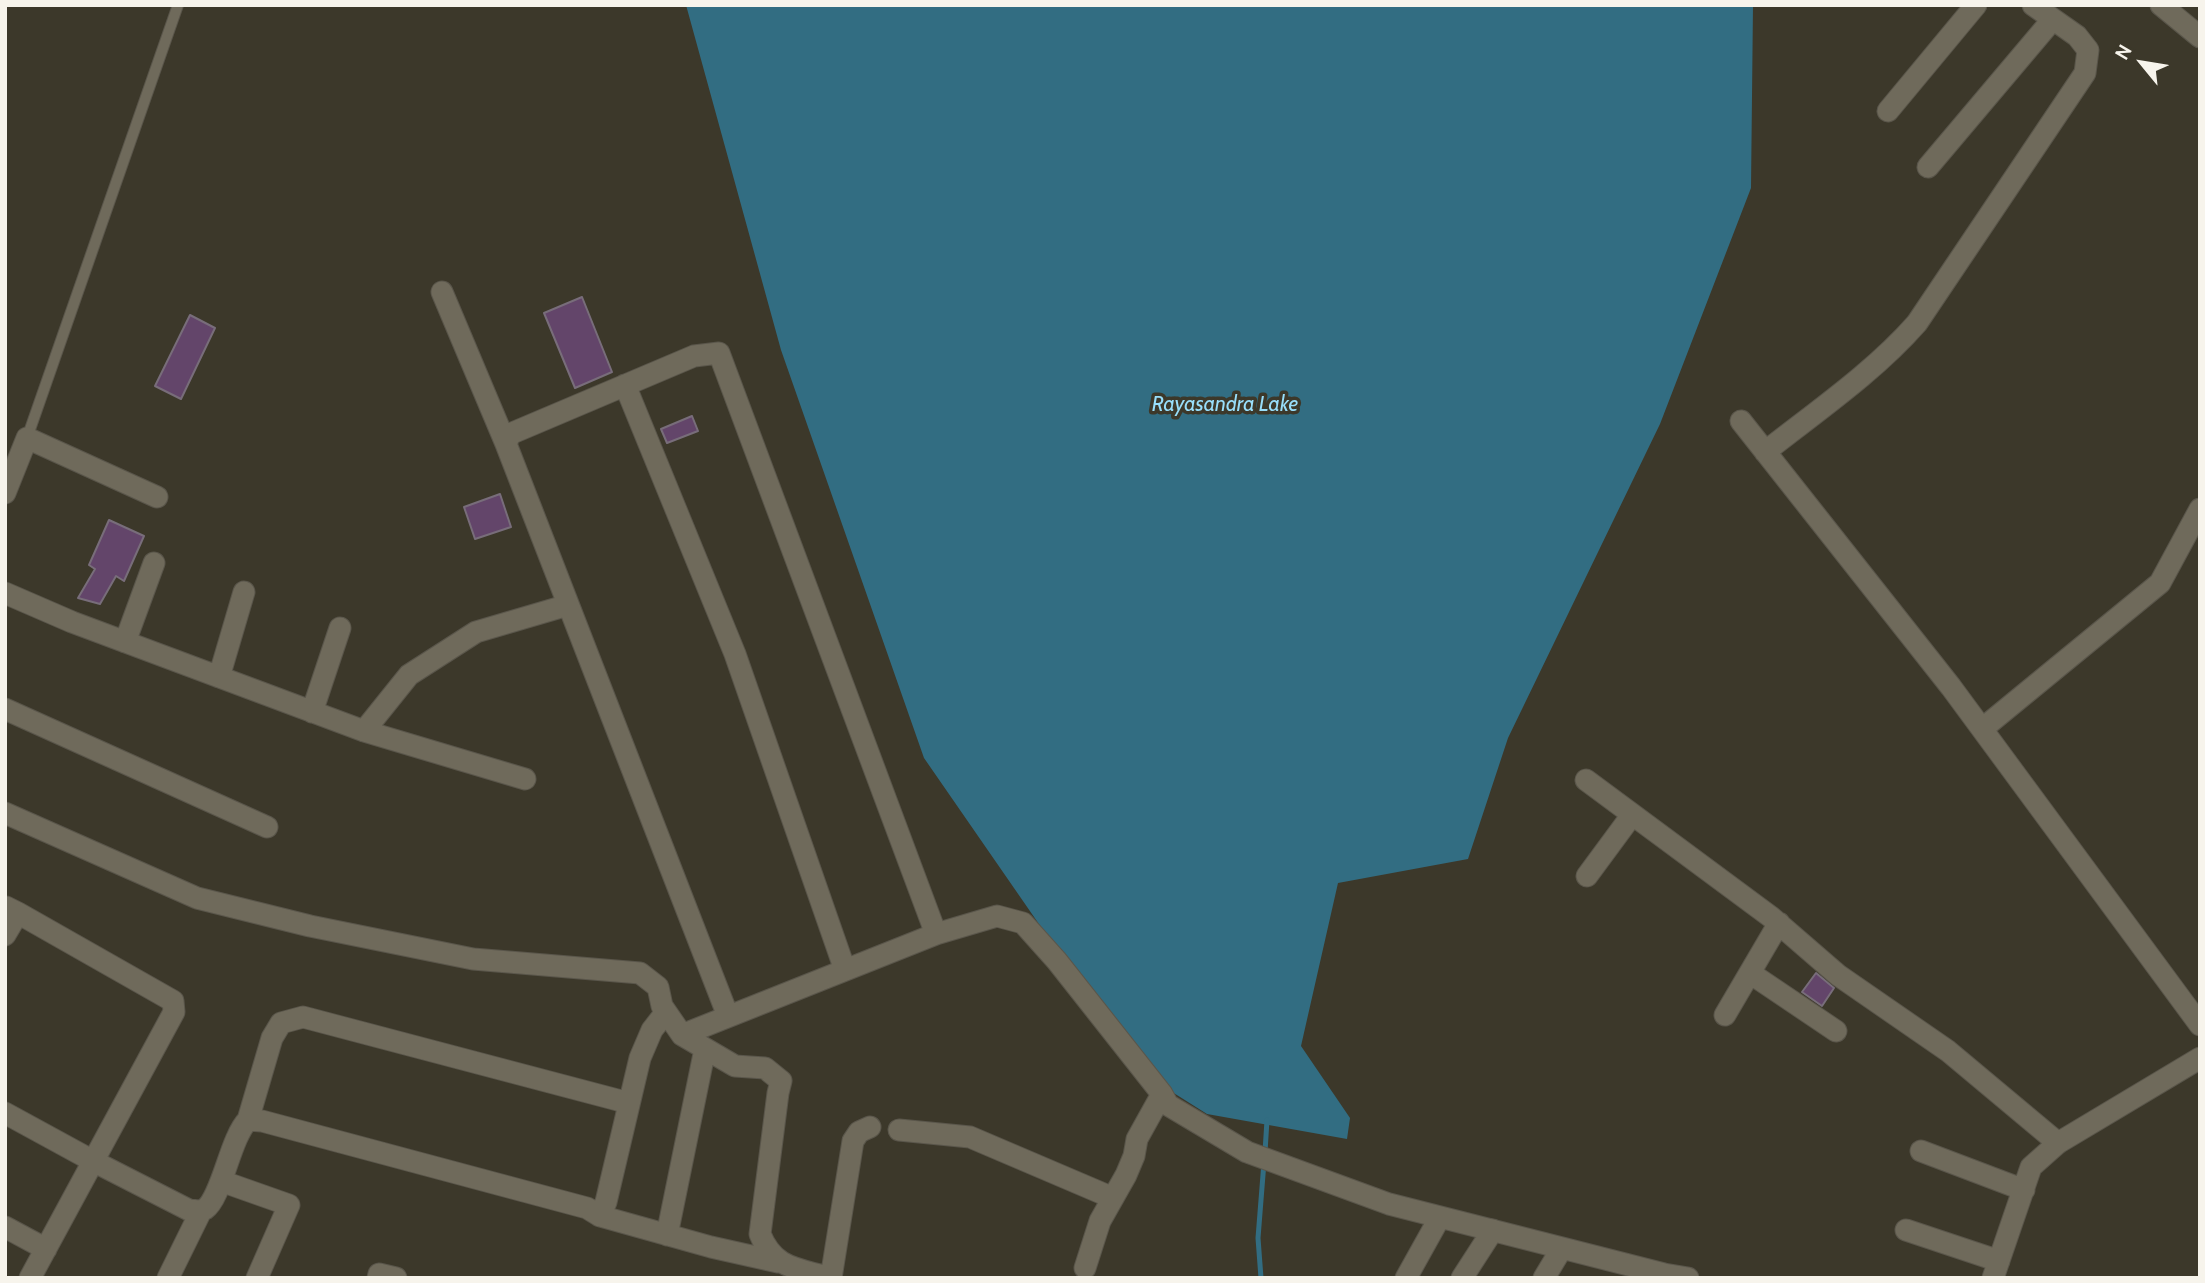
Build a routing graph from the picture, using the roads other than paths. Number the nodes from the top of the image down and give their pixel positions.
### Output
1 (178, 5) edge
2 (1976, 5) edge
3 (2033, 5) edge
4 (2162, 5) edge
5 (2053, 19) junction
6 (2200, 37) edge
7 (1888, 111) dead end
8 (1928, 167) dead end
9 (442, 292) dead end
10 (625, 386) junction
11 (1741, 421) dead end
12 (27, 438) junction
13 (506, 444) junction
14 (1765, 452) junction
15 (5, 493) edge
16 (157, 496) dead end
17 (2200, 509) edge
18 (154, 563) dead end
19 (244, 592) dead end
20 (5, 593) edge
21 (568, 604) junction
22 (341, 628) dead end
23 (125, 642) junction
24 (219, 677) junction
25 (5, 709) edge
26 (312, 712) junction
27 (1982, 729) junction
28 (364, 730) junction
29 (525, 779) dead end
30 (1586, 780) dead end
31 (1632, 815) junction
32 (8, 821) edge
33 (267, 827) dead end
34 (1587, 876) dead end
35 (12, 910) edge
36 (1779, 923) junction
37 (936, 933) junction
38 (5, 935) edge
39 (845, 970) junction
40 (1750, 972) junction
41 (666, 1012) junction
42 (1725, 1015) dead end
43 (728, 1016) junction
44 (2200, 1025) edge
45 (1836, 1031) dead end
46 (682, 1035) junction
47 (705, 1049) junction
48 (2200, 1058) edge
49 (1162, 1094) junction
50 (629, 1103) junction
51 (5, 1114) edge
52 (248, 1119) junction
53 (870, 1127) dead end
54 (899, 1130) dead end
55 (2059, 1143) junction
56 (1920, 1151) dead end
57 (93, 1161) junction
58 (221, 1181) junction
59 (2024, 1190) junction
60 (1113, 1198) junction
61 (201, 1211) junction
62 (600, 1216) junction
63 (1440, 1217) junction
64 (5, 1227) edge
65 (1493, 1230) junction
66 (1906, 1230) dead end
67 (667, 1236) junction
68 (1562, 1248) junction
69 (46, 1249) junction
70 (778, 1262) junction
71 (1085, 1268) dead end
72 (1996, 1269) edge
73 (1662, 1276) edge
74 (30, 1278) edge
75 (169, 1278) edge
76 (257, 1278) edge
77 (378, 1278) edge
78 (396, 1278) edge
79 (830, 1278) edge
80 (1406, 1278) edge
81 (1462, 1278) edge
82 (1545, 1278) edge
83 (1688, 1278) edge

1 - 12 lane
2 - 7 street
3 - 5 street
4 - 6 street
5 - 8 street
5 - 14 street
9 - 13 street
10 - 13 street
10 - 37 street
10 - 39 street
11 - 14 street
12 - 15 street
12 - 16 street
13 - 21 street
14 - 27 street
17 - 27 street
18 - 23 street
19 - 24 street
20 - 23 street
21 - 28 street
21 - 43 street
22 - 26 street
23 - 24 street
24 - 26 street
25 - 33 street
26 - 28 street
27 - 44 street
28 - 29 street
30 - 31 street
31 - 34 street
31 - 36 street
32 - 41 street
35 - 38 street
35 - 57 street
36 - 40 street
36 - 55 street
37 - 39 street
37 - 49 street
39 - 43 street
40 - 42 street
40 - 45 street
41 - 46 street
41 - 50 street
43 - 46 street
46 - 47 street
47 - 67 street
47 - 70 street
48 - 55 street
49 - 60 street
49 - 63 street
50 - 52 street
50 - 62 street
51 - 57 street
52 - 58 street
52 - 62 street
53 - 79 street
54 - 60 street
55 - 59 street
56 - 59 street
57 - 61 street
57 - 69 street
58 - 61 street
58 - 76 street
59 - 72 street
60 - 71 street
61 - 75 street
62 - 67 street
63 - 65 street
63 - 80 street
64 - 69 street
65 - 68 street
65 - 81 street
66 - 72 street
67 - 70 street
68 - 73 street
68 - 82 street
69 - 74 street
70 - 79 street
73 - 83 street
77 - 78 street

